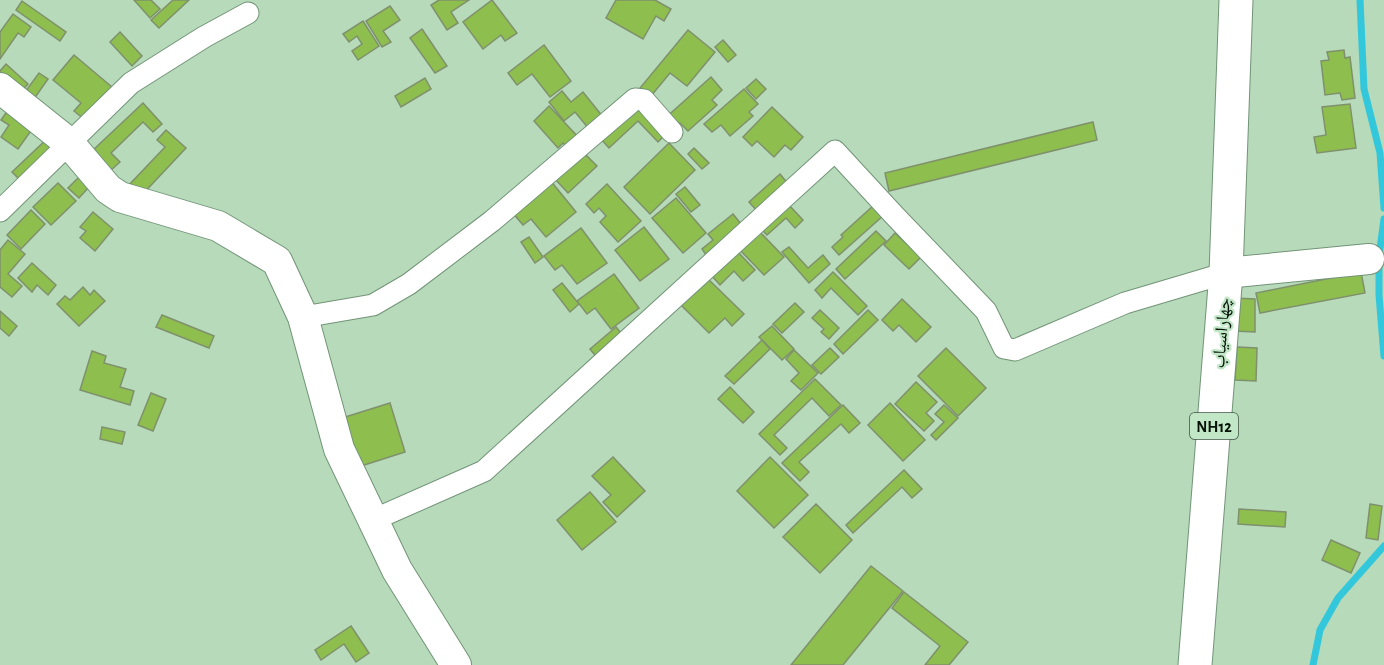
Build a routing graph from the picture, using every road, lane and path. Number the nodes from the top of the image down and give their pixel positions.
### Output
1 (1236, 0) edge
2 (249, 13) dead end
3 (0, 88) edge
4 (672, 132) dead end
5 (69, 143) junction
6 (0, 211) edge
7 (1376, 258) edge
8 (1226, 273) junction
9 (303, 317) junction
10 (373, 520) junction
11 (456, 665) edge
12 (1195, 665) edge

1 - 8 highway, چهاراسیاب / NH12
2 - 5 street
3 - 5 street
4 - 9 street
5 - 6 street
5 - 9 street
7 - 8 street
8 - 10 street
8 - 12 highway, چهاراسیاب / NH12
9 - 10 street
10 - 11 street

